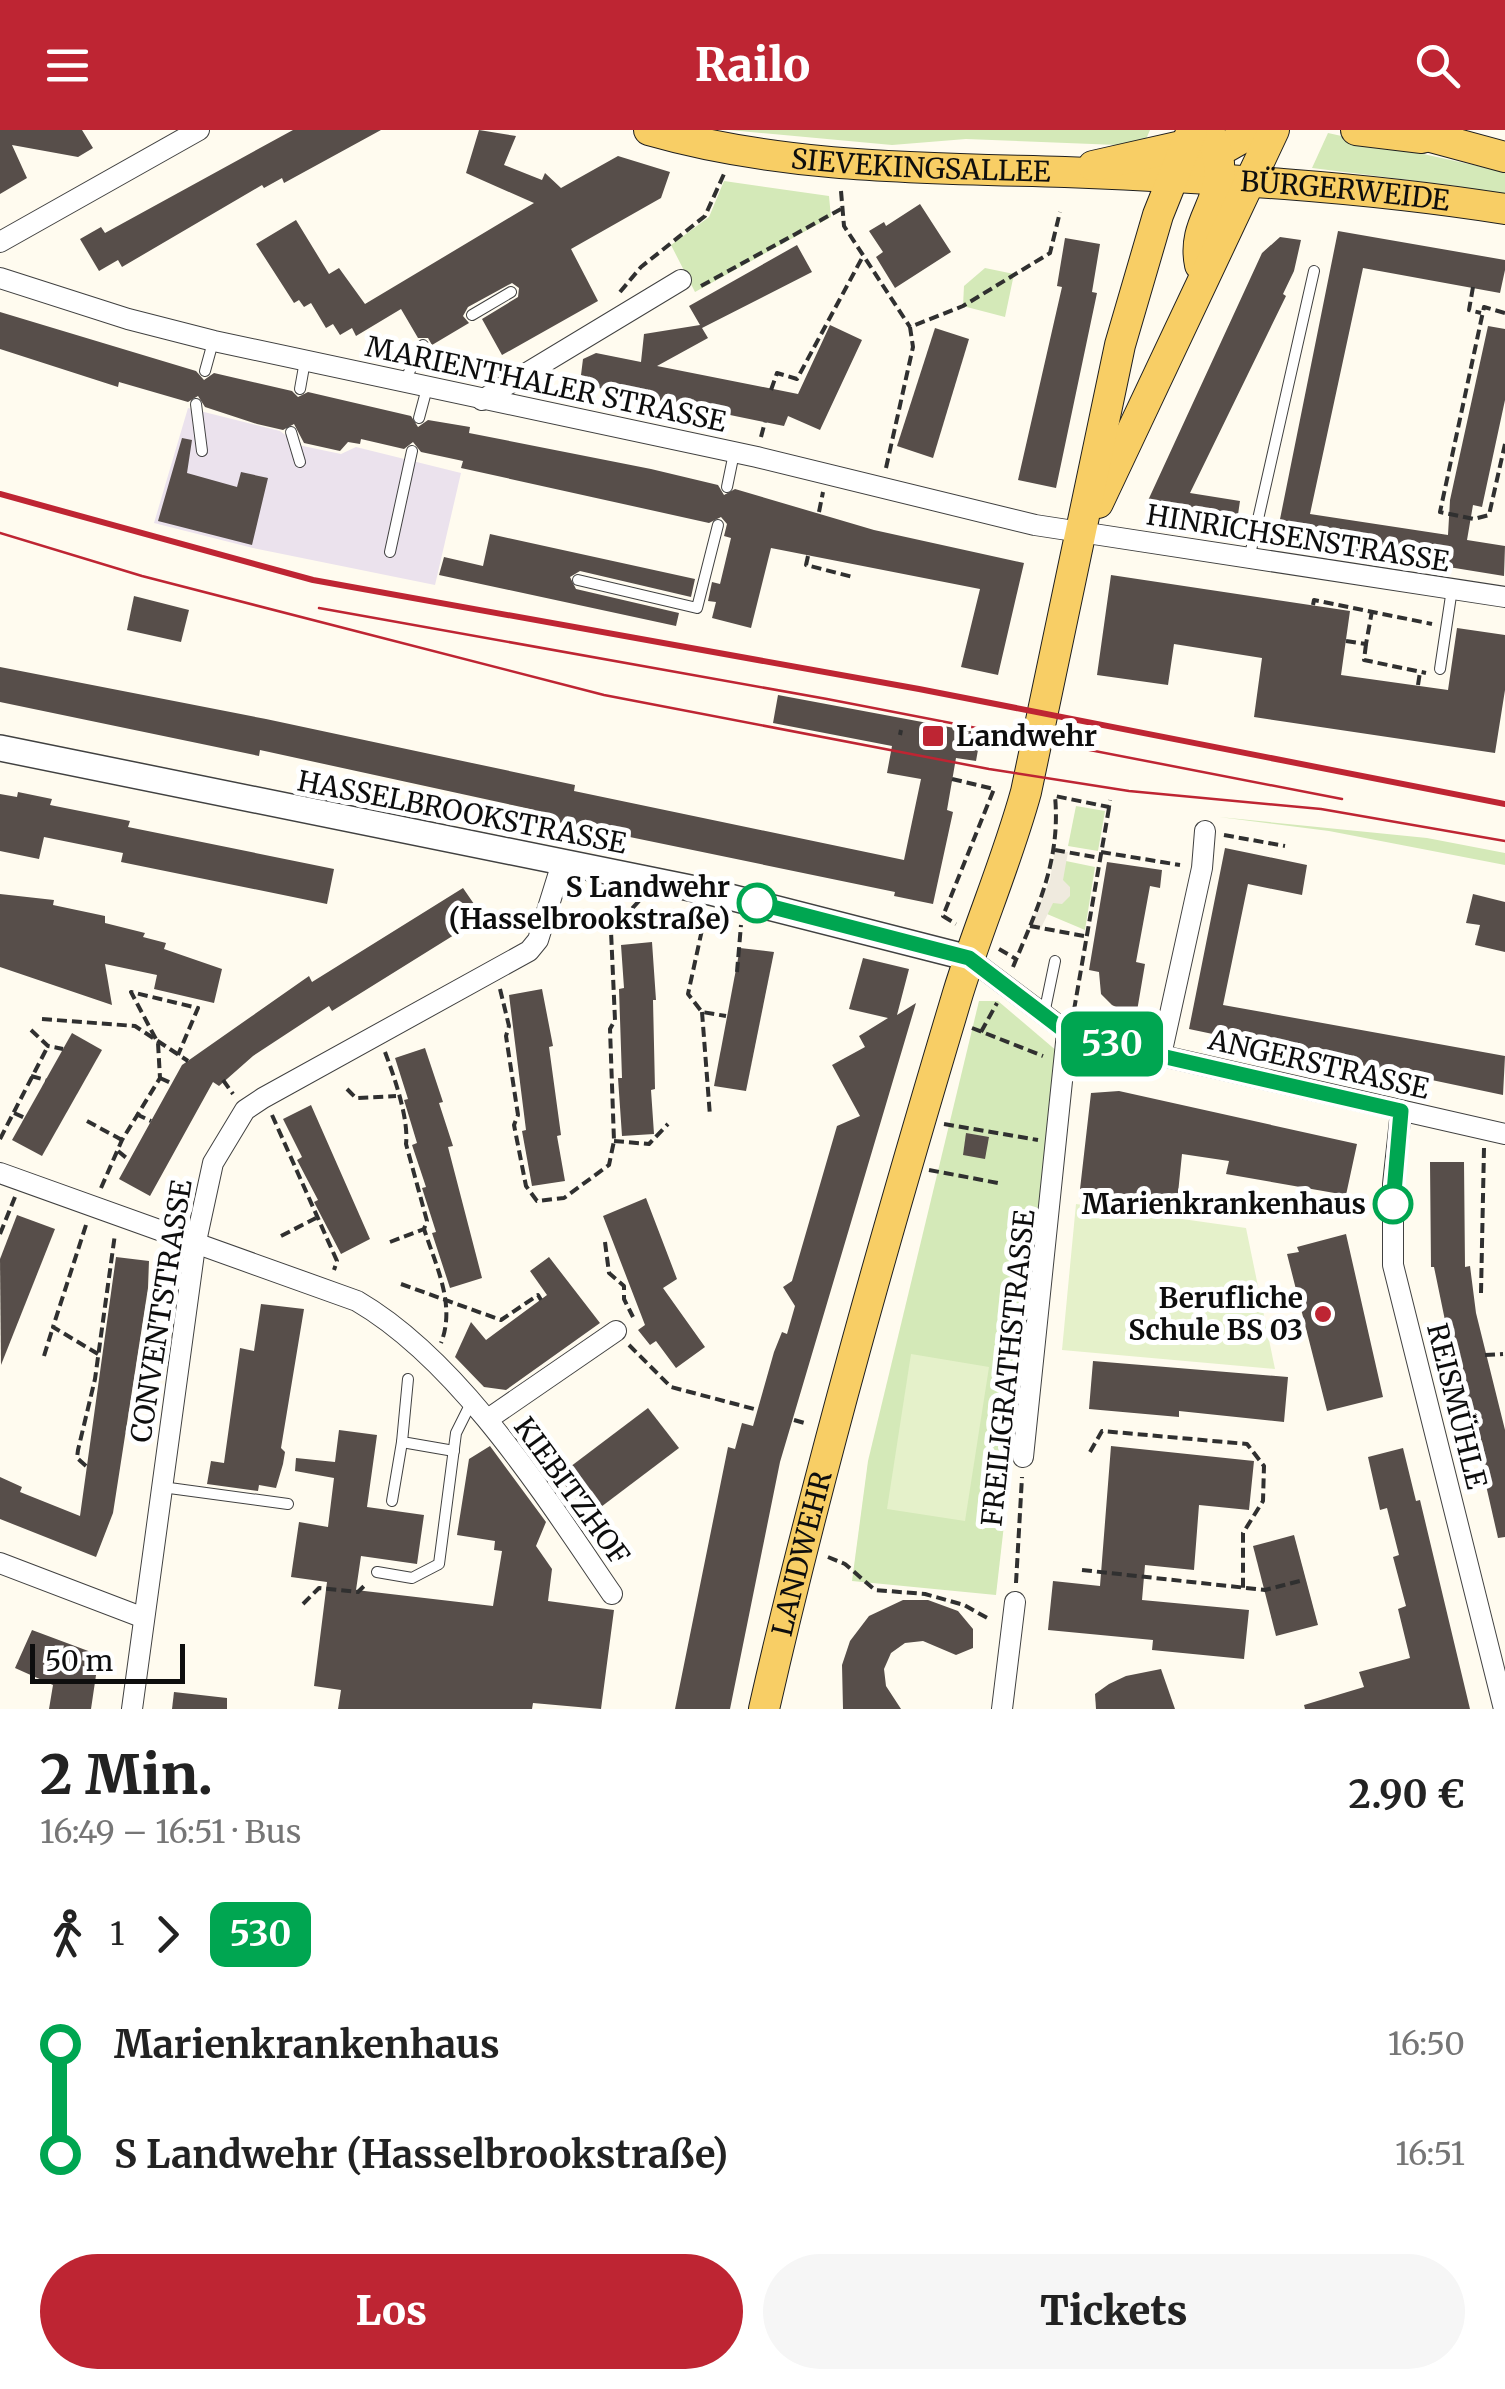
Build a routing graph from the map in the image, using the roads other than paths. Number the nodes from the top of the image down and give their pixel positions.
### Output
1 (198, 130) edge
2 (649, 130) edge
3 (1356, 130) edge
4 (1405, 130) edge
5 (1450, 142) junction
6 (1233, 148) edge
7 (1505, 157) edge
8 (1076, 173) junction
9 (1178, 178) junction
10 (1505, 209) edge
11 (0, 242) edge
12 (1314, 270) dead end
13 (0, 278) edge
14 (689, 284) road end
15 (511, 292) dead end
16 (472, 315) dead end
17 (214, 341) junction
18 (423, 345) dead end
19 (305, 361) junction
20 (206, 371) dead end
21 (403, 383) junction
22 (428, 388) junction
23 (300, 390) dead end
24 (482, 400) junction
25 (196, 404) dead end
26 (419, 418) dead end
27 (291, 432) dead end
28 (202, 451) dead end
29 (412, 451) dead end
30 (734, 452) junction
31 (300, 462) dead end
32 (727, 487) dead end
33 (718, 525) dead end
34 (1084, 532) junction
35 (390, 552) dead end
36 (1249, 560) junction
37 (578, 580) dead end
38 (1452, 589) junction
39 (1505, 597) edge
40 (1440, 668) road end
41 (0, 748) edge
42 (1205, 831) road end
43 (562, 863) junction
44 (969, 958) junction
45 (1055, 961) dead end
46 (1043, 1017) junction
47 (1069, 1034) junction
48 (1160, 1055) junction
49 (1401, 1111) junction
50 (1495, 1132) edge
51 (0, 1173) edge
52 (195, 1246) junction
53 (616, 1331) road end
54 (408, 1379) dead end
55 (471, 1403) junction
56 (488, 1419) junction
57 (402, 1442) junction
58 (454, 1451) junction
59 (1023, 1457) road end
60 (161, 1486) junction
61 (392, 1501) dead end
62 (288, 1504) dead end
63 (0, 1562) edge
64 (377, 1572) road end
65 (612, 1594) dead end
66 (1014, 1602) road end
67 (144, 1618) junction
68 (132, 1709) edge
69 (764, 1709) edge
70 (1002, 1709) edge
71 (1504, 1709) edge

1 - 11 street
2 - 8 main road, SIEVEKINGSALLEE
3 - 5 main road, BÜRGERWEIDE
4 - 5 main road, BÜRGERWEIDE
5 - 7 main road, BÜRGERWEIDE
6 - 8 main road, SIEVEKINGSALLEE
6 - 9 main road, LANDWEHR
6 - 9 main road, BÜRGERWEIDE
6 - 10 main road, BÜRGERWEIDE
6 - 34 main road, LANDWEHR
8 - 9 main road, SIEVEKINGSALLEE
9 - 34 main road, LANDWEHR
12 - 36 lane
13 - 17 street, MARIENTHALER STRASSE
14 - 24 street
15 - 16 lane
17 - 19 street, MARIENTHALER STRASSE
17 - 20 lane
18 - 21 lane
19 - 21 street, MARIENTHALER STRASSE
19 - 23 lane
21 - 22 street, MARIENTHALER STRASSE
22 - 24 street, MARIENTHALER STRASSE
22 - 26 lane
24 - 30 street, MARIENTHALER STRASSE
25 - 28 lane
27 - 31 lane
29 - 35 lane
30 - 32 lane
30 - 34 street, MARIENTHALER STRASSE
33 - 37 lane
34 - 36 street, HINRICHSENSTRASSE
34 - 44 main road, LANDWEHR
36 - 38 street, HINRICHSENSTRASSE
38 - 39 street, HINRICHSENSTRASSE
38 - 40 lane
41 - 43 street, HASSELBROOKSTRASSE
42 - 48 street
43 - 44 street, HASSELBROOKSTRASSE
43 - 52 street, CONVENTSTRASSE
44 - 46 street, ANGERSTRASSE
44 - 69 main road, LANDWEHR
45 - 46 lane
46 - 47 street, ANGERSTRASSE
47 - 48 street, ANGERSTRASSE
47 - 59 street, FREILIGRATHSTRASSE
48 - 49 street, ANGERSTRASSE
49 - 50 street, ANGERSTRASSE
49 - 71 street, REISMÜHLE
51 - 52 street, KIEBITZHOF
52 - 55 street, KIEBITZHOF
52 - 60 street, CONVENTSTRASSE
53 - 56 street, KIEBITZHOF
54 - 57 lane
55 - 56 street, KIEBITZHOF
55 - 58 lane
56 - 65 street, KIEBITZHOF
57 - 58 lane
57 - 61 lane
58 - 64 lane
60 - 62 lane
60 - 67 street, CONVENTSTRASSE
63 - 67 street
66 - 70 street
67 - 68 street, CONVENTSTRASSE

